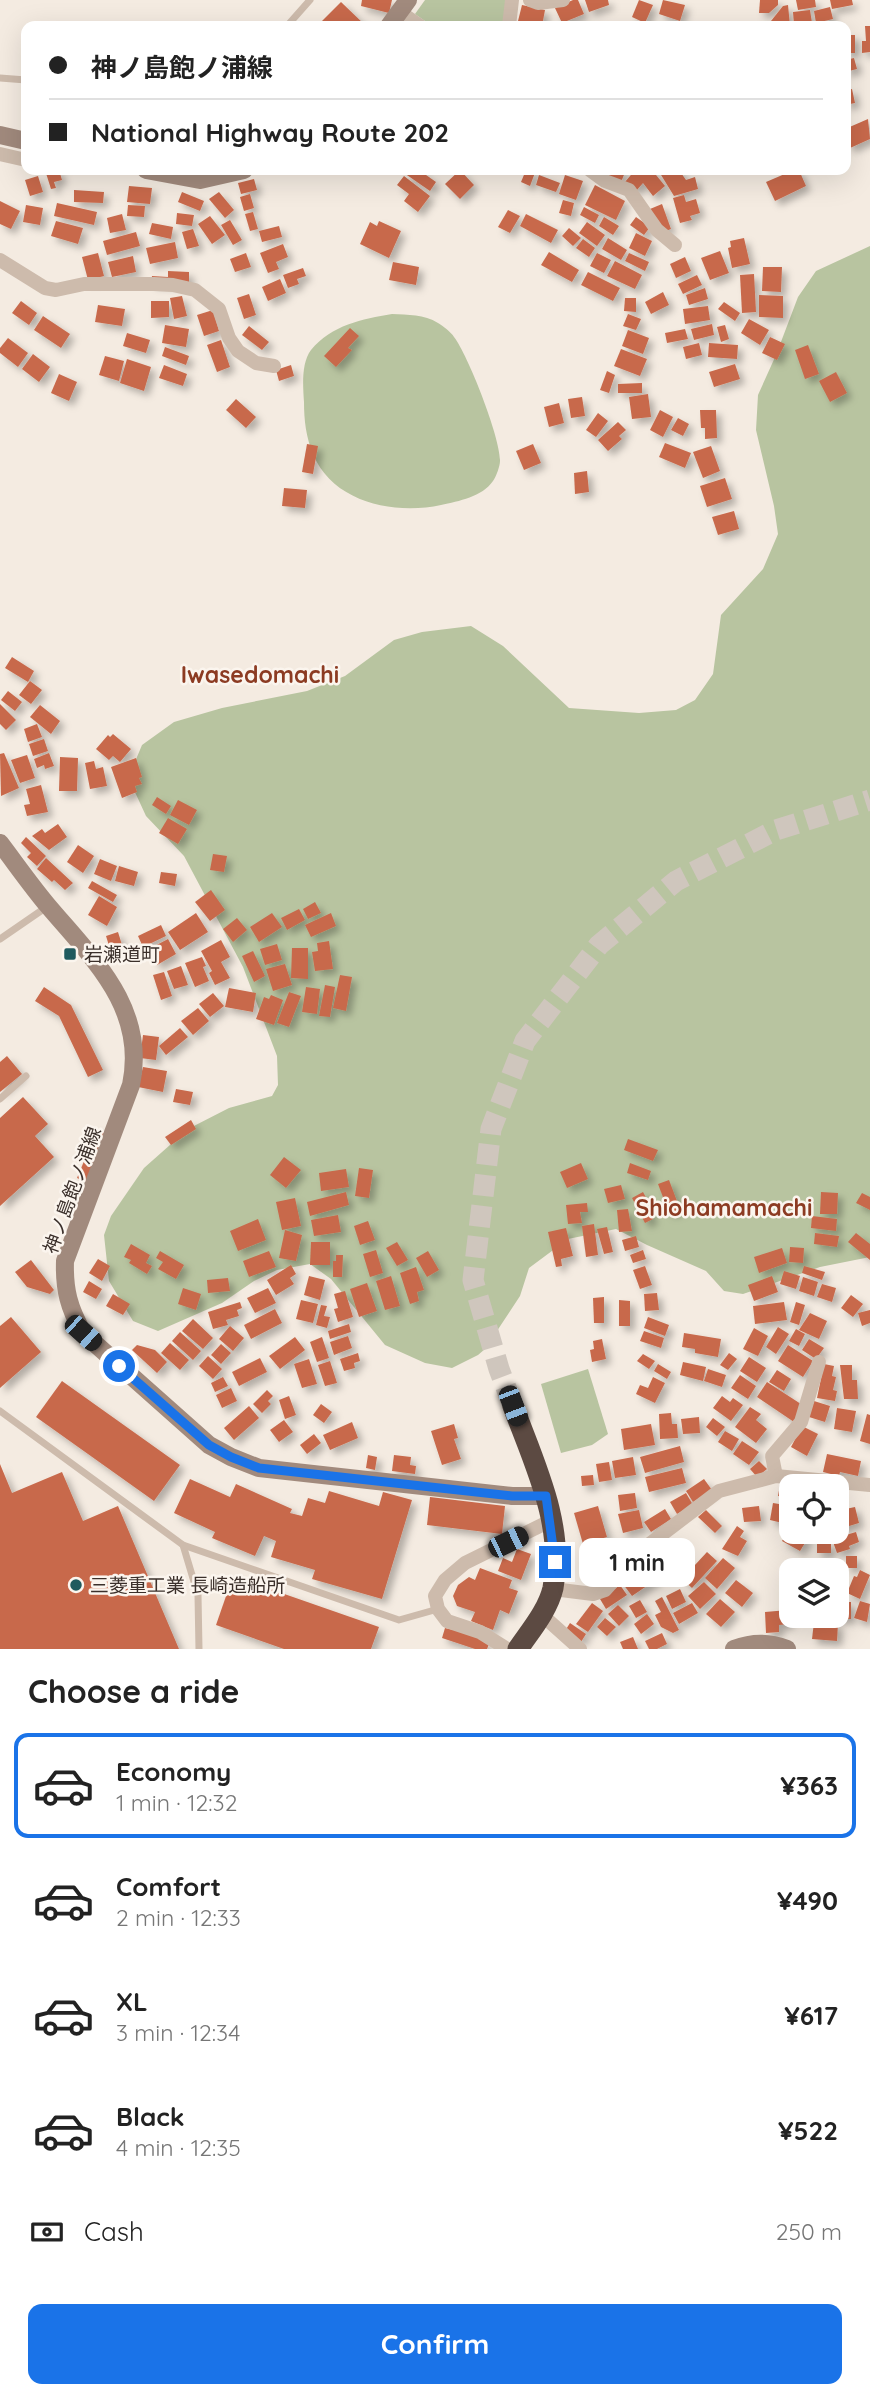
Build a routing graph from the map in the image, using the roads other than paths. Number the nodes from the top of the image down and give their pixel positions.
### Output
1 (310, 0) edge
2 (512, 0) edge
3 (530, 0) edge
4 (563, 0) edge
5 (291, 21) edge
6 (510, 21) edge
7 (0, 78) edge
8 (21, 80) edge
9 (0, 135) edge
10 (21, 140) edge
11 (0, 153) edge
12 (21, 159) edge
13 (173, 175) edge
14 (222, 175) edge
15 (597, 175) edge
16 (675, 245) dead end
17 (0, 260) edge
18 (274, 366) dead end
19 (0, 843) edge
20 (48, 906) junction
21 (0, 939) edge
22 (26, 1076) dead end
23 (0, 1099) edge
24 (819, 1362) dead end
25 (513, 1406) tunnel mouth
26 (0, 1411) edge
27 (776, 1476) junction
28 (870, 1485) edge
29 (546, 1496) junction
30 (550, 1521) junction
31 (183, 1545) junction
32 (552, 1589) junction
33 (438, 1609) junction
34 (541, 1615) junction
35 (199, 1649) edge
36 (507, 1649) edge
37 (519, 1649) edge
38 (580, 1649) edge
39 (734, 1649) edge
40 (786, 1649) edge

1 - 5 lane
2 - 6 street
3 - 4 street
7 - 8 lane
9 - 10 main road
11 - 12 street
13 - 14 main road
15 - 16 street
17 - 18 street
19 - 20 main road, 神ノ島飽ノ浦線
20 - 21 lane
20 - 29 main road, 神ノ島飽ノ浦線
22 - 23 lane
24 - 27 street
25 - 29 highway
26 - 31 lane
27 - 28 street
27 - 32 street
29 - 30 highway
30 - 32 highway
30 - 33 street
31 - 33 lane
31 - 35 lane
32 - 34 highway
33 - 36 street
34 - 37 highway
34 - 38 street
39 - 40 main road

